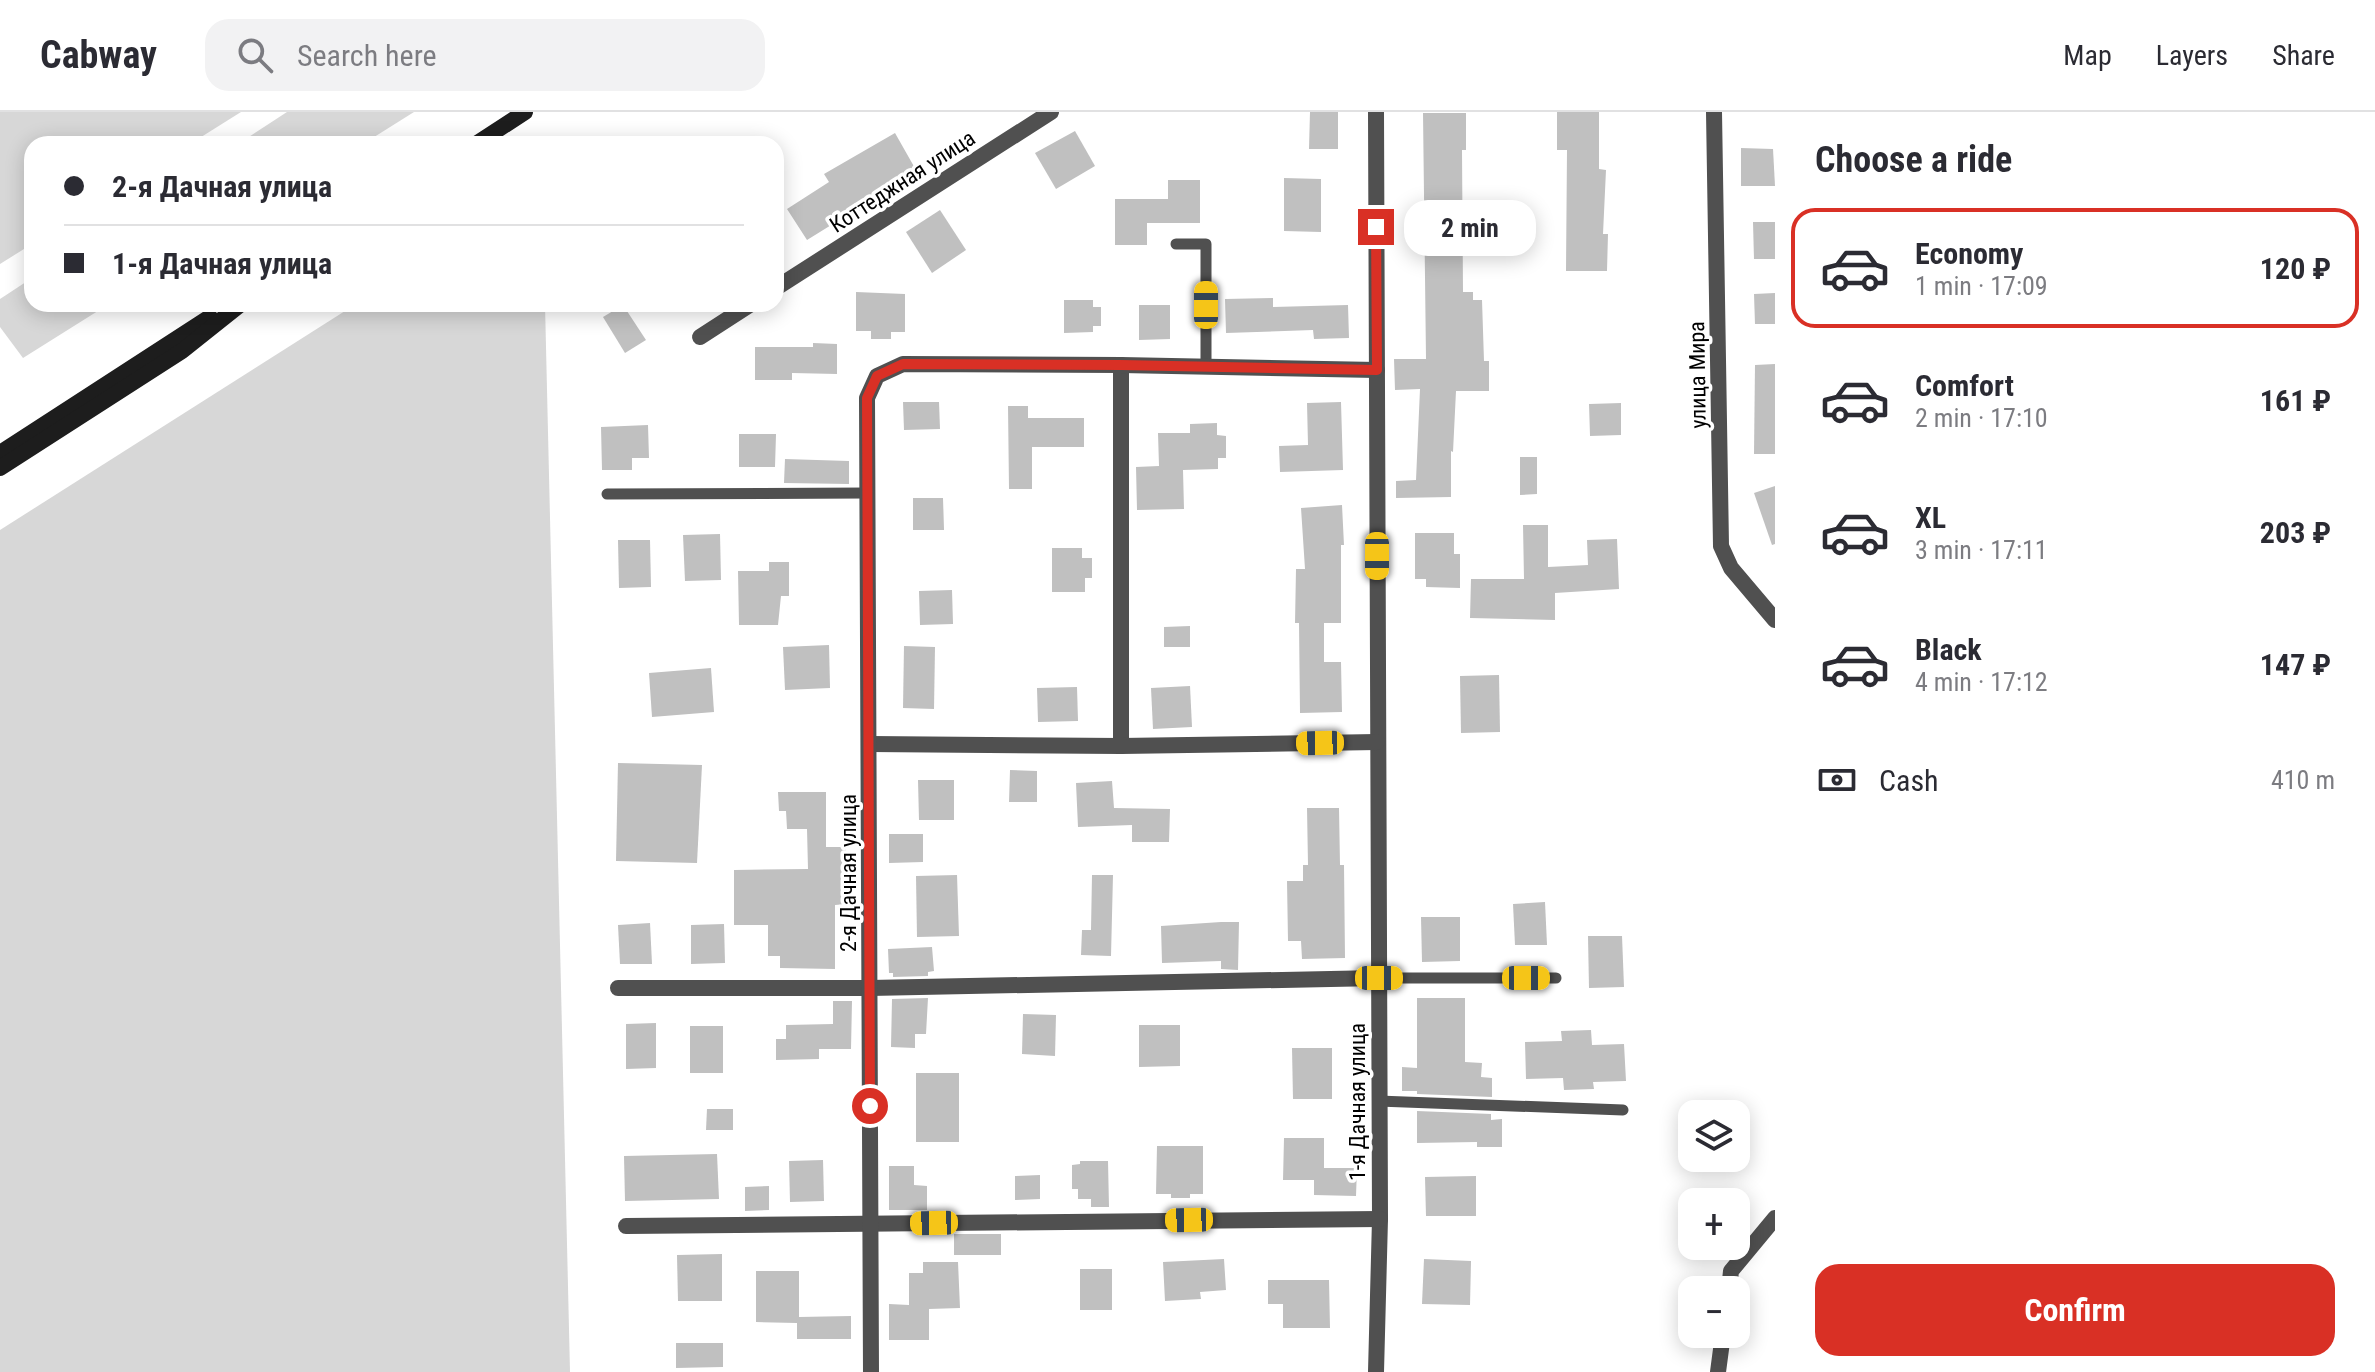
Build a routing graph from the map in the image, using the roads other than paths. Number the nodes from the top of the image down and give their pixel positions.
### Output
1 (525, 112) edge
2 (1051, 112) edge
3 (1376, 112) edge
4 (1714, 112) edge
5 (488, 136) edge
6 (1176, 244) dead end
7 (784, 283) edge
8 (217, 312) edge
9 (231, 312) edge
10 (739, 312) edge
11 (700, 337) dead end
12 (1121, 365) junction
13 (1206, 366) junction
14 (1377, 370) junction
15 (0, 453) edge
16 (0, 468) edge
17 (868, 493) junction
18 (607, 494) dead end
19 (1775, 620) edge
20 (1377, 742) junction
21 (870, 744) junction
22 (1121, 746) junction
23 (1379, 978) junction
24 (1556, 978) dead end
25 (618, 988) dead end
26 (870, 988) junction
27 (1378, 1101) junction
28 (1623, 1110) dead end
29 (1775, 1218) edge
30 (1380, 1219) junction
31 (870, 1224) junction
32 (626, 1226) dead end
33 (1730, 1276) edge
34 (1721, 1348) edge
35 (871, 1372) edge
36 (1376, 1372) edge
37 (1718, 1372) edge

1 - 5 main road
2 - 7 street, Коттеджная улица
3 - 14 street, 1-я Дачная улица
4 - 19 street, улица Мира
6 - 13 lane
8 - 15 main road
9 - 16 main road
10 - 11 street
12 - 13 street
12 - 17 street, 2-я Дачная улица
12 - 22 street
13 - 14 street
14 - 20 street, 1-я Дачная улица
17 - 18 lane
17 - 21 street, 2-я Дачная улица
20 - 22 street
20 - 23 street, 1-я Дачная улица
21 - 22 street
21 - 26 street, 2-я Дачная улица
23 - 24 lane
23 - 26 street
23 - 27 street, 1-я Дачная улица
25 - 26 street
26 - 31 street, 2-я Дачная улица
27 - 28 lane
27 - 30 street, 1-я Дачная улица
29 - 33 street
30 - 31 street
30 - 36 street, 1-я Дачная улица
31 - 32 street
31 - 35 street, 2-я Дачная улица
34 - 37 street

